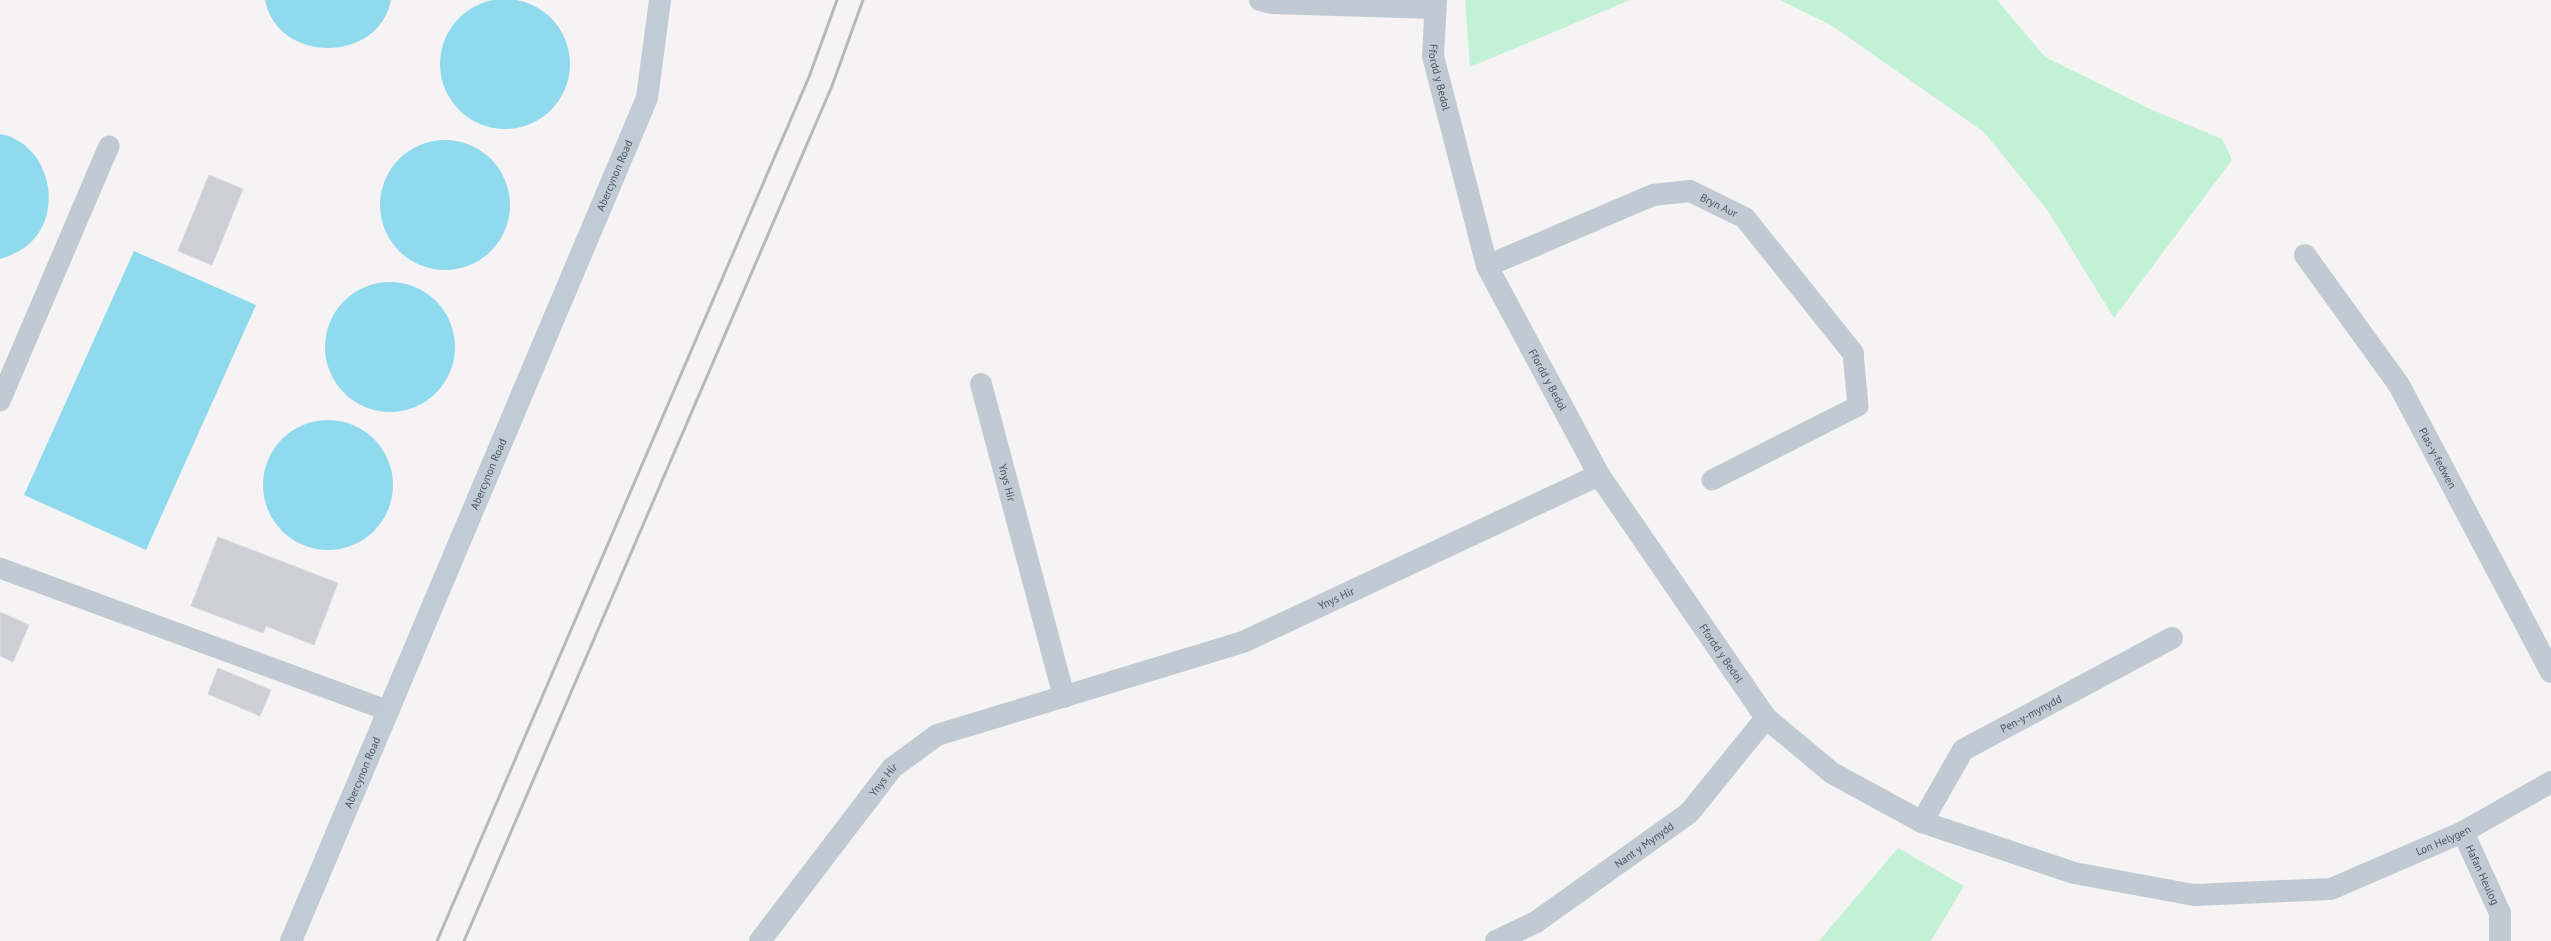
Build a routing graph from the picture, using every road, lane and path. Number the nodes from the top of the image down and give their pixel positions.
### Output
1 (660, 0) edge
2 (1260, 0) edge
3 (1435, 4) edge
4 (109, 146) dead end
5 (2305, 255) dead end
6 (1487, 266) junction
7 (1853, 353) joint
8 (981, 384) dead end
9 (0, 401) edge
10 (1599, 475) junction
11 (1712, 480) dead end
12 (0, 568) edge
13 (2172, 638) dead end
14 (2551, 672) edge
15 (1064, 697) junction
16 (389, 711) junction
17 (1766, 718) junction
18 (2551, 782) edge
19 (1922, 822) junction
20 (2463, 832) junction
21 (2331, 889) joint
22 (291, 941) edge
23 (760, 941) edge
24 (1496, 941) edge
25 (2500, 941) edge

1 - 16 street, Abercynon Road
2 - 3 street
3 - 6 street, Ffordd y Bedol
4 - 9 lane
5 - 14 street, Plas-y-fedwen
6 - 7 street, Bryn Aur
6 - 10 street, Ffordd y Bedol
7 - 11 lane
8 - 15 street, Ynys Hir
10 - 15 street, Ynys Hir
10 - 17 street, Ffordd y Bedol
12 - 16 lane
13 - 19 street, Pen-y-mynydd
15 - 23 street, Ynys Hir
16 - 22 street, Abercynon Road
17 - 19 street, Ffordd y Bedol
17 - 24 street, Nant y Mynydd
18 - 20 street, Lon Helygen
19 - 21 street, Ffordd y Bedol
20 - 21 street, Lon Helygen
20 - 25 street, Hafan Heulog

